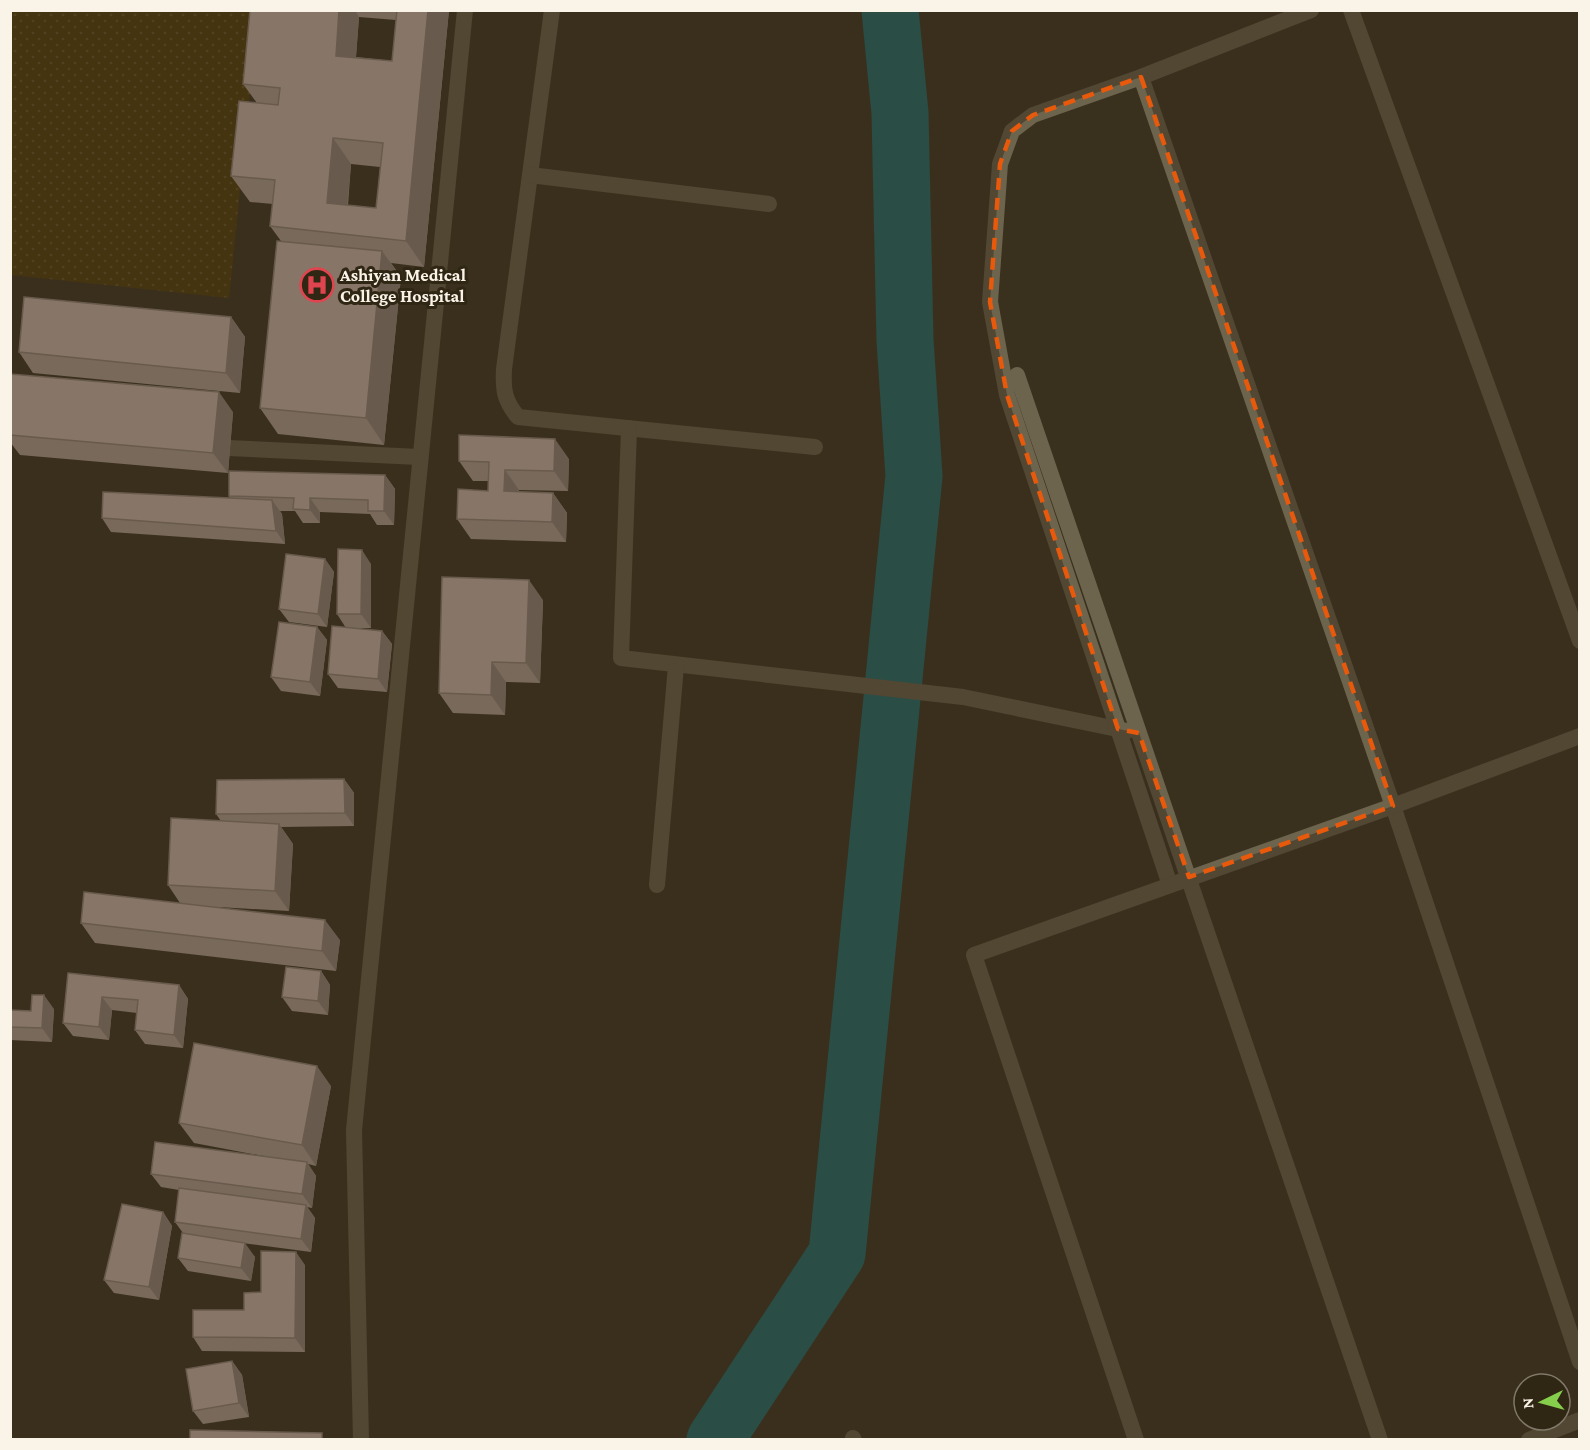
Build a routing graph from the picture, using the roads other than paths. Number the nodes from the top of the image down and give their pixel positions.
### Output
1 (465, 10) edge
2 (552, 10) edge
3 (1311, 10) edge
4 (1351, 10) edge
5 (1141, 77) junction
6 (530, 176) junction
7 (769, 204) dead end
8 (1017, 375) dead end
9 (629, 428) junction
10 (194, 446) edge
11 (815, 447) dead end
12 (419, 458) junction
13 (1580, 641) edge
14 (676, 666) junction
15 (1139, 733) junction
16 (1580, 736) edge
17 (1393, 806) junction
18 (1189, 878) junction
19 (1168, 879) dead end
20 (657, 885) dead end
21 (1580, 1362) edge
22 (1580, 1420) edge
23 (361, 1440) edge
24 (1136, 1440) edge
25 (1380, 1440) edge
26 (1528, 1440) edge

1 - 12 street
2 - 6 street
3 - 5 street
4 - 13 street
5 - 17 street
5 - 19 street
6 - 7 street
6 - 9 street
8 - 15 street
9 - 11 street
9 - 14 street
10 - 12 street
12 - 23 street
14 - 15 street
14 - 20 street
15 - 18 street
16 - 17 street
17 - 18 street
17 - 21 street
18 - 24 street
18 - 25 street
22 - 26 street

